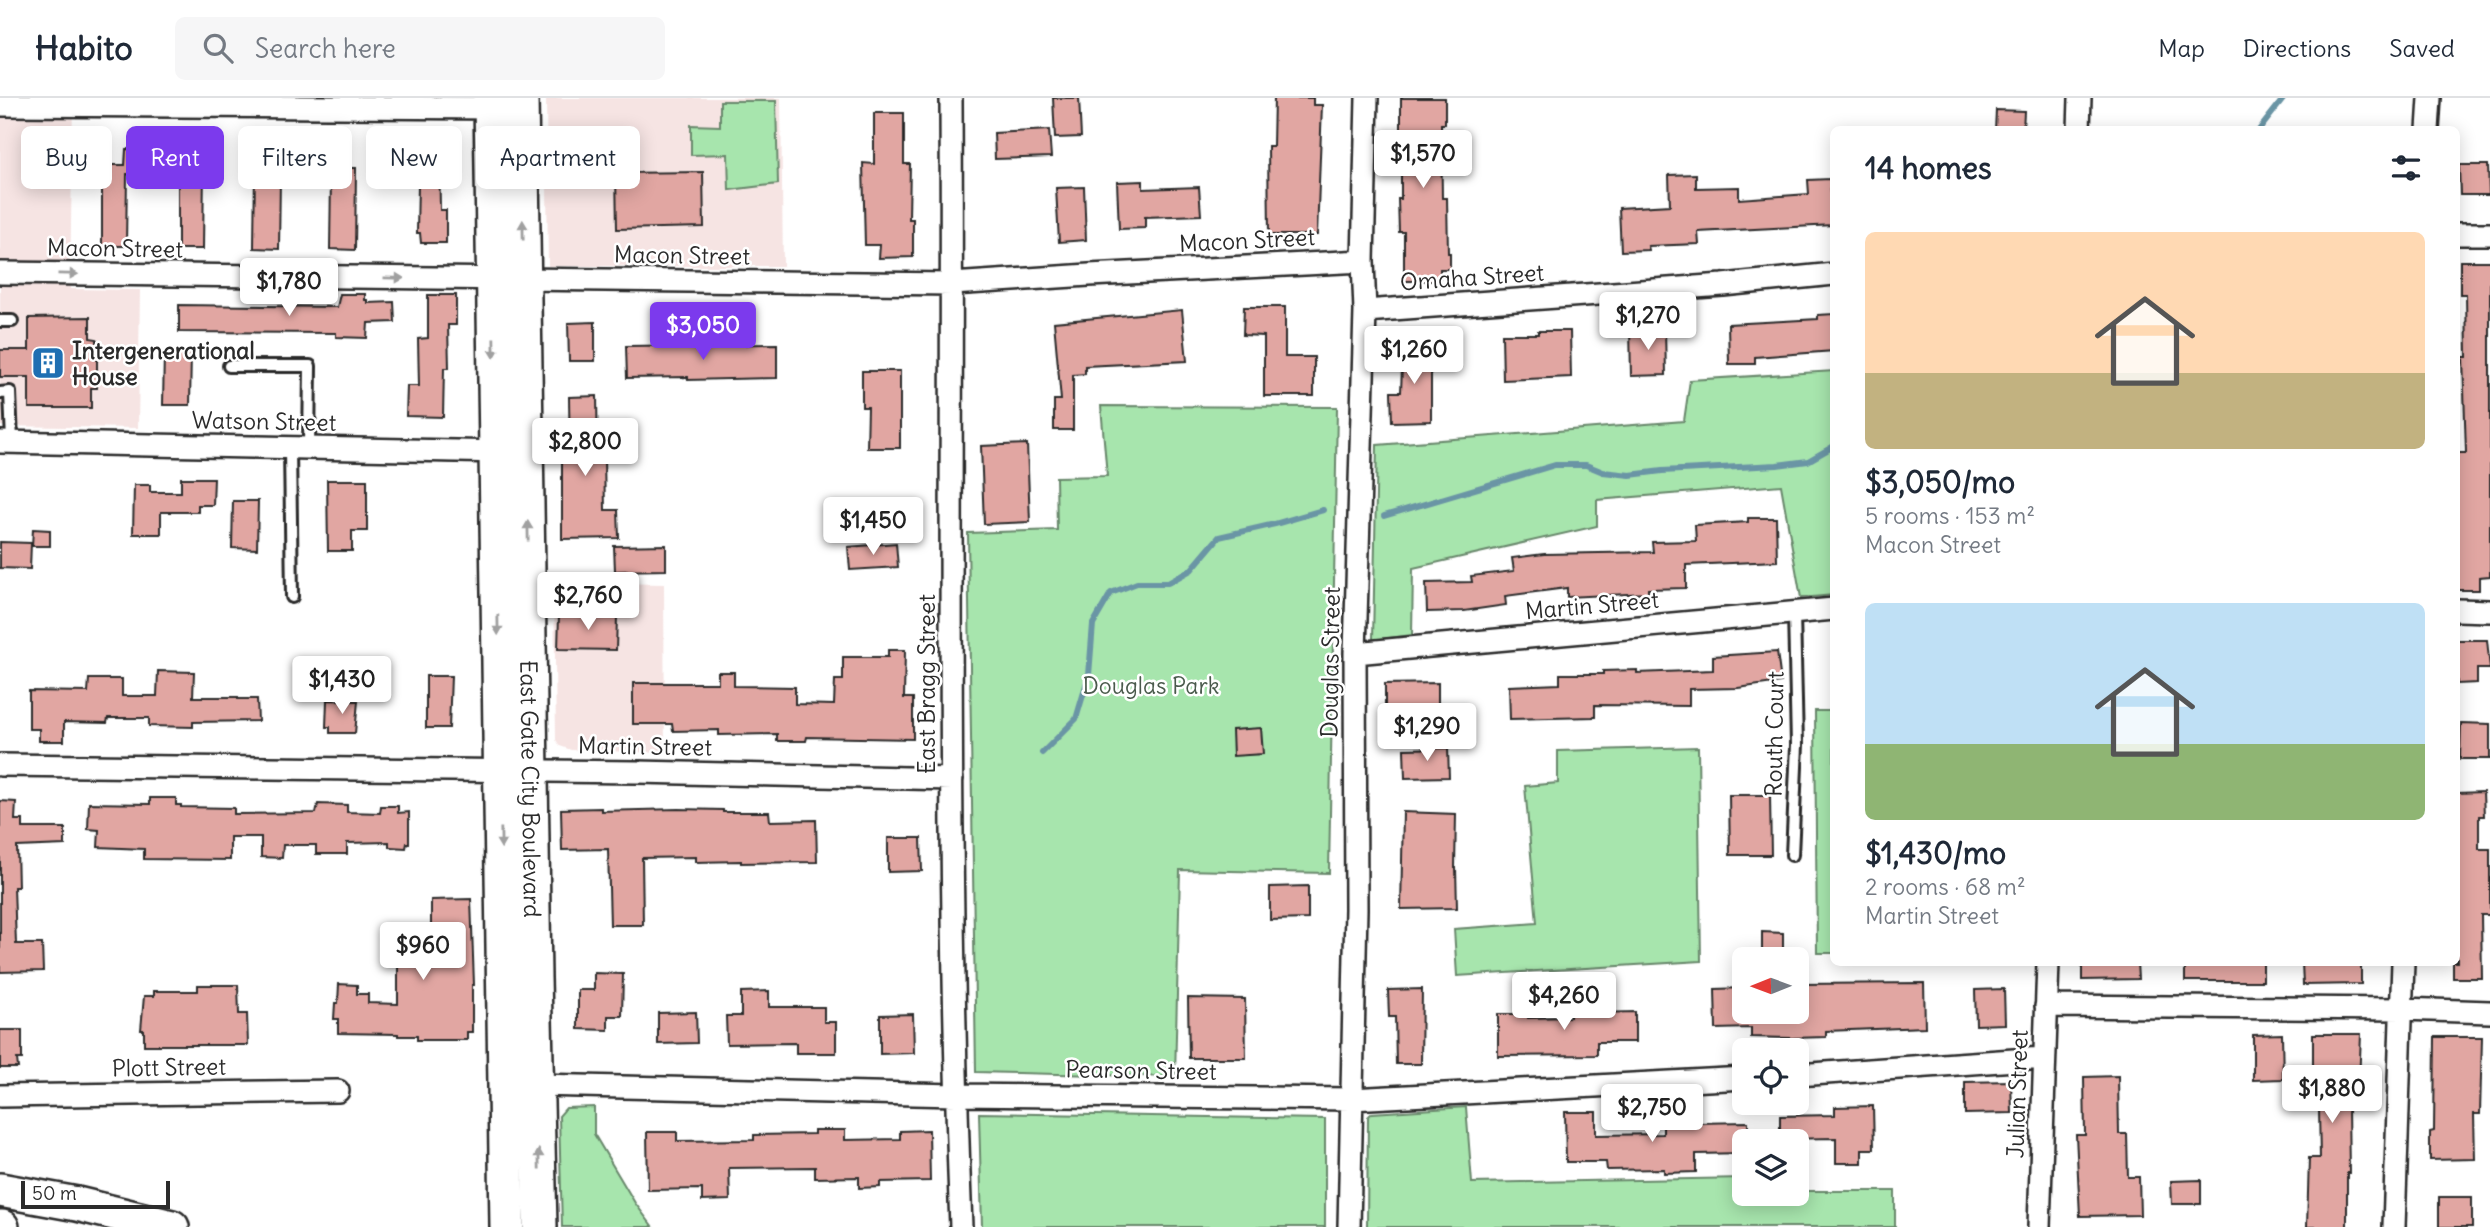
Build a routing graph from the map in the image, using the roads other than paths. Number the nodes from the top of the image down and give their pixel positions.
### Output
1 (951, 98) edge
2 (1367, 98) edge
3 (2080, 98) edge
4 (2430, 98) edge
5 (506, 103) edge
6 (0, 105) edge
7 (2079, 126) edge
8 (2428, 126) edge
9 (2460, 234) edge
10 (2490, 234) edge
11 (1363, 261) junction
12 (0, 273) edge
13 (1830, 274) edge
14 (508, 280) junction
15 (952, 284) junction
16 (1365, 311) junction
17 (229, 366) dead end
18 (0, 393) edge
19 (6, 442) edge
20 (300, 448) junction
21 (512, 452) junction
22 (292, 597) dead end
23 (1830, 608) edge
24 (2460, 610) edge
25 (2490, 611) edge
26 (1794, 613) junction
27 (1355, 653) junction
28 (0, 765) edge
29 (516, 770) junction
30 (952, 779) junction
31 (1792, 855) dead end
32 (2048, 966) edge
33 (2403, 966) edge
34 (2046, 1006) junction
35 (2402, 1009) junction
36 (2490, 1012) edge
37 (2044, 1058) junction
38 (1809, 1074) edge
39 (1732, 1079) edge
40 (537, 1085) junction
41 (338, 1091) dead end
42 (956, 1095) junction
43 (0, 1096) edge
44 (1351, 1099) junction
45 (0, 1190) edge
46 (172, 1227) edge
47 (507, 1227) edge
48 (540, 1227) edge
49 (961, 1227) edge
50 (1349, 1227) edge
51 (2039, 1227) edge
52 (2394, 1227) edge

1 - 15 street, East Bragg Street
2 - 11 street, Douglas Street
3 - 7 street
4 - 8 street
5 - 6 street
5 - 14 main road, East Gate City Boulevard
9 - 10 street
11 - 15 street, Macon Street
11 - 16 street, Douglas Street
12 -> 14 street, Macon Street
13 - 16 street, Omaha Street
14 - 15 street, Macon Street
14 - 21 main road, East Gate City Boulevard
15 - 30 street, East Bragg Street
16 - 27 street, Douglas Street
17 - 20 lane
18 - 19 lane
19 - 20 street, Watson Street
20 - 21 street, Watson Street
20 - 22 lane
21 - 29 main road, East Gate City Boulevard
23 - 26 street, Martin Street
24 - 25 street
26 - 27 street, Martin Street
26 - 31 lane, Routh Court
27 - 44 street, Douglas Street
28 - 29 street, Martin Street
29 - 30 street, Martin Street
29 - 40 main road, East Gate City Boulevard
29 -> 47 main road, East Gate City Boulevard
30 - 42 street, East Bragg Street
32 - 34 street, Julian Street
33 - 35 street
34 - 35 street
34 - 37 street, Julian Street
35 - 36 street
35 - 52 street
37 - 38 street
37 - 51 street, Julian Street
39 - 44 street, Pearson Street
40 - 42 street, Pearson Street
48 -> 40 main road, East Gate City Boulevard
41 - 43 street, Plott Street
42 - 44 street, Pearson Street
42 - 49 street, East Bragg Street
44 - 50 street, Douglas Street
45 - 46 main road

